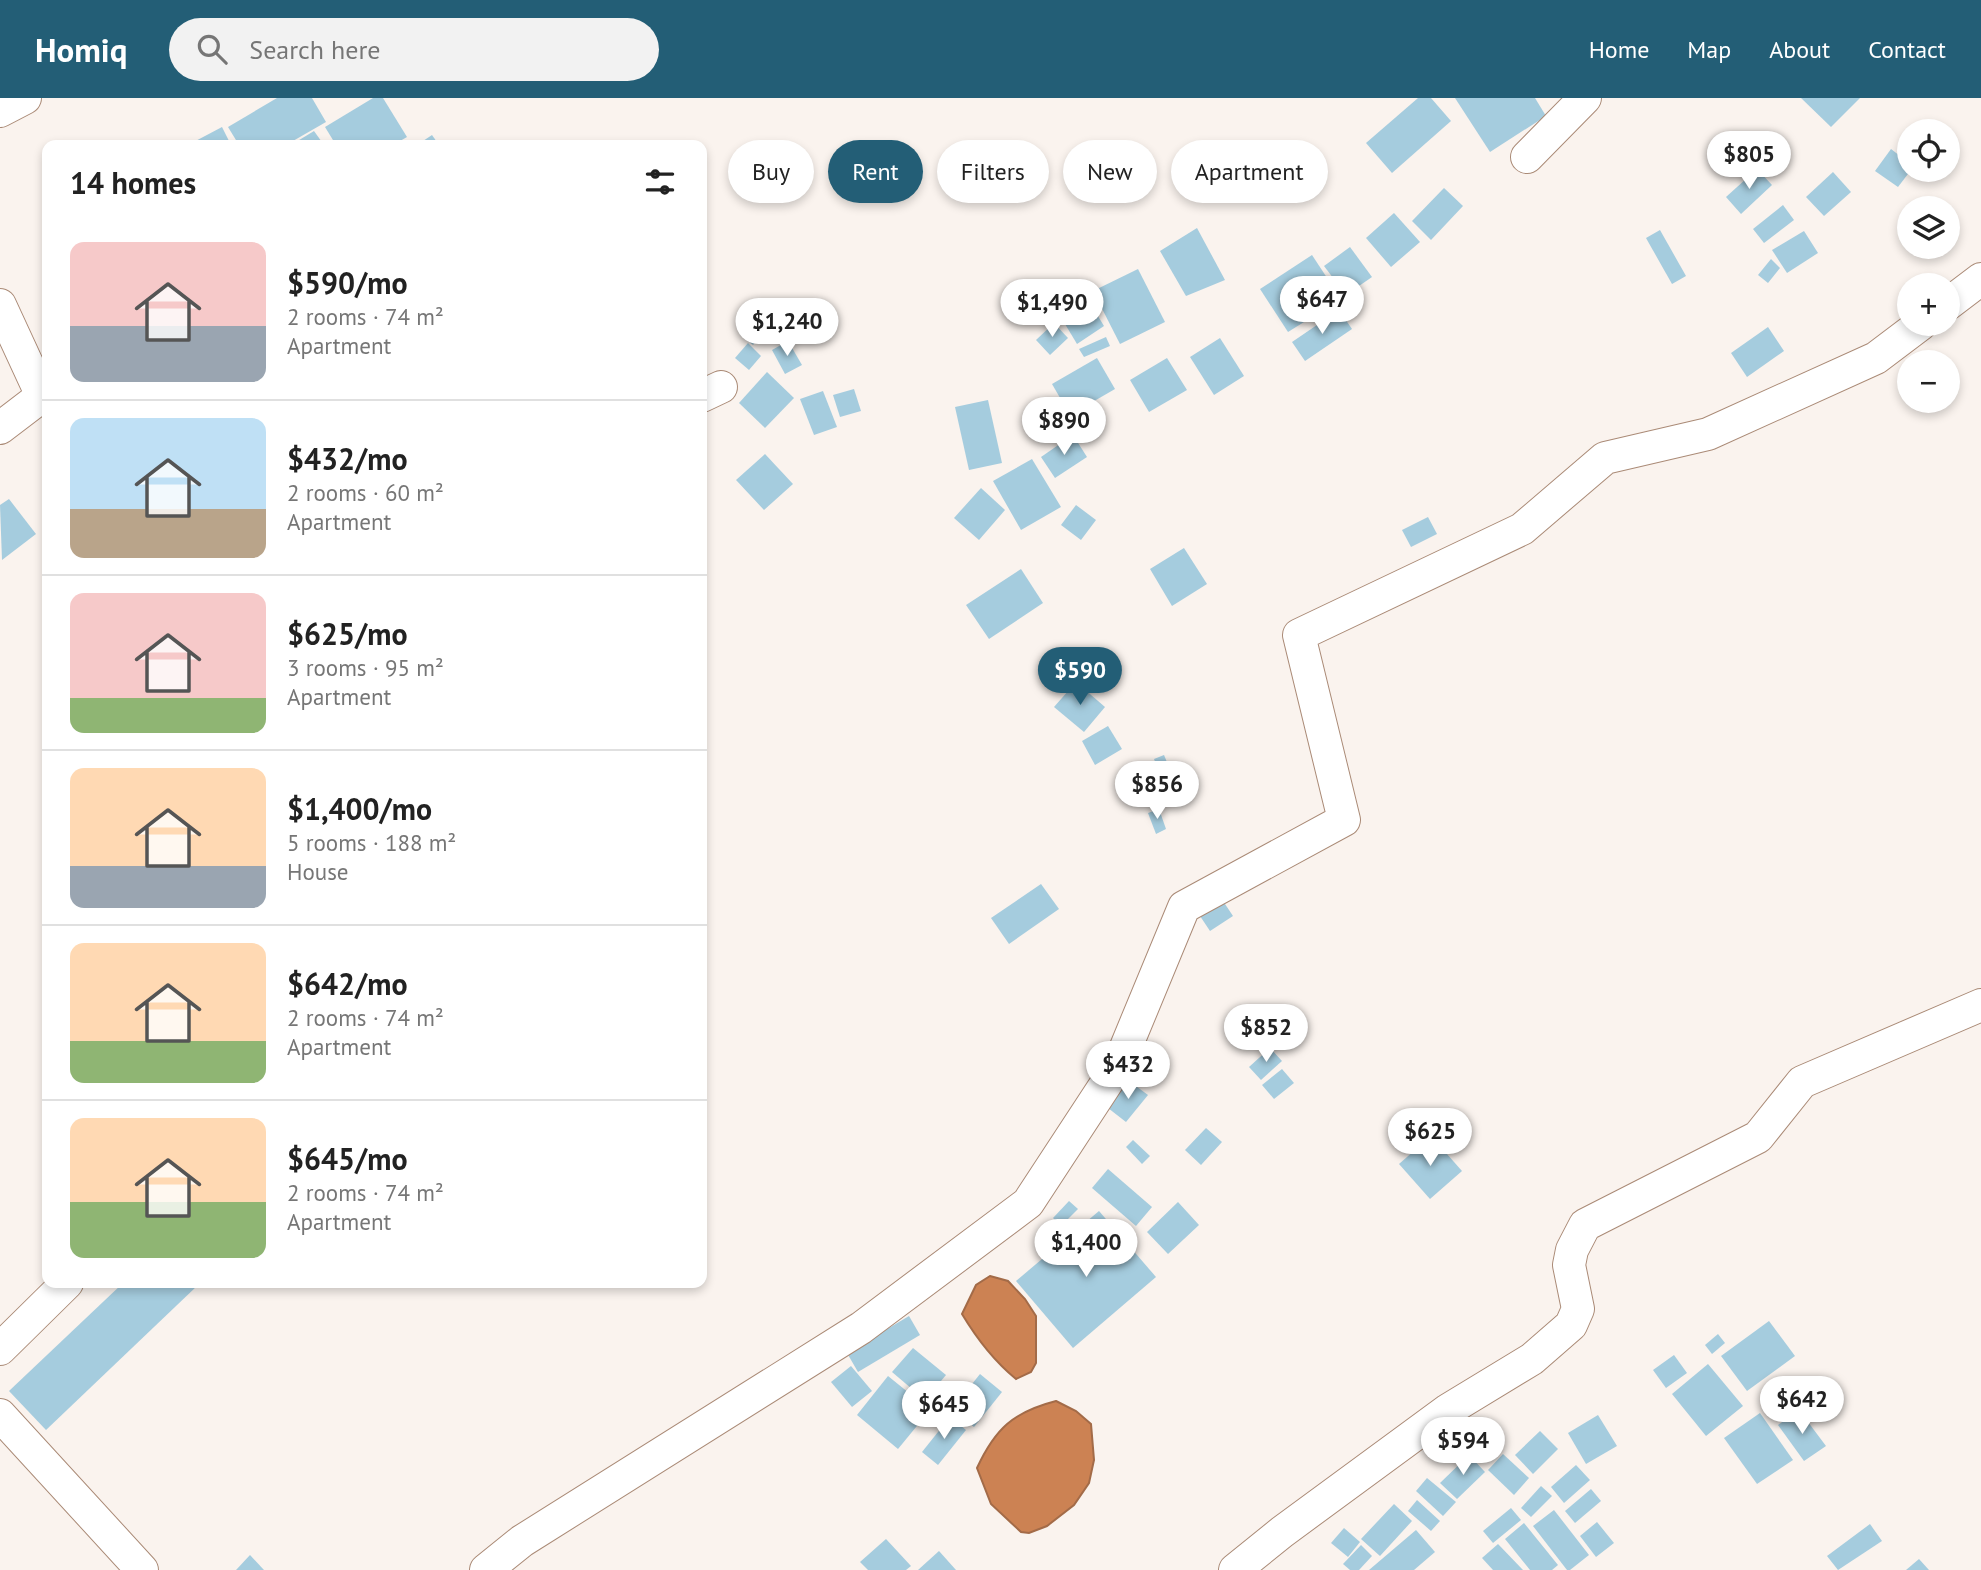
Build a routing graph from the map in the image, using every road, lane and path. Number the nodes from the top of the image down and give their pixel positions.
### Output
1 (25, 98) edge
2 (1585, 98) edge
3 (0, 111) edge
4 (1527, 157) dead end
5 (1981, 279) edge
6 (1960, 295) edge
7 (0, 305) edge
8 (1905, 336) edge
9 (42, 394) edge
10 (42, 397) edge
11 (0, 428) edge
12 (1981, 1005) edge
13 (61, 1288) edge
14 (0, 1349) edge
15 (0, 1416) edge
16 (142, 1570) edge
17 (486, 1570) edge
18 (1235, 1570) edge

1 - 3 street
2 - 4 street
5 - 6 street
7 - 9 street
8 - 17 street
10 - 11 street
12 - 18 street
13 - 14 street
15 - 16 street

